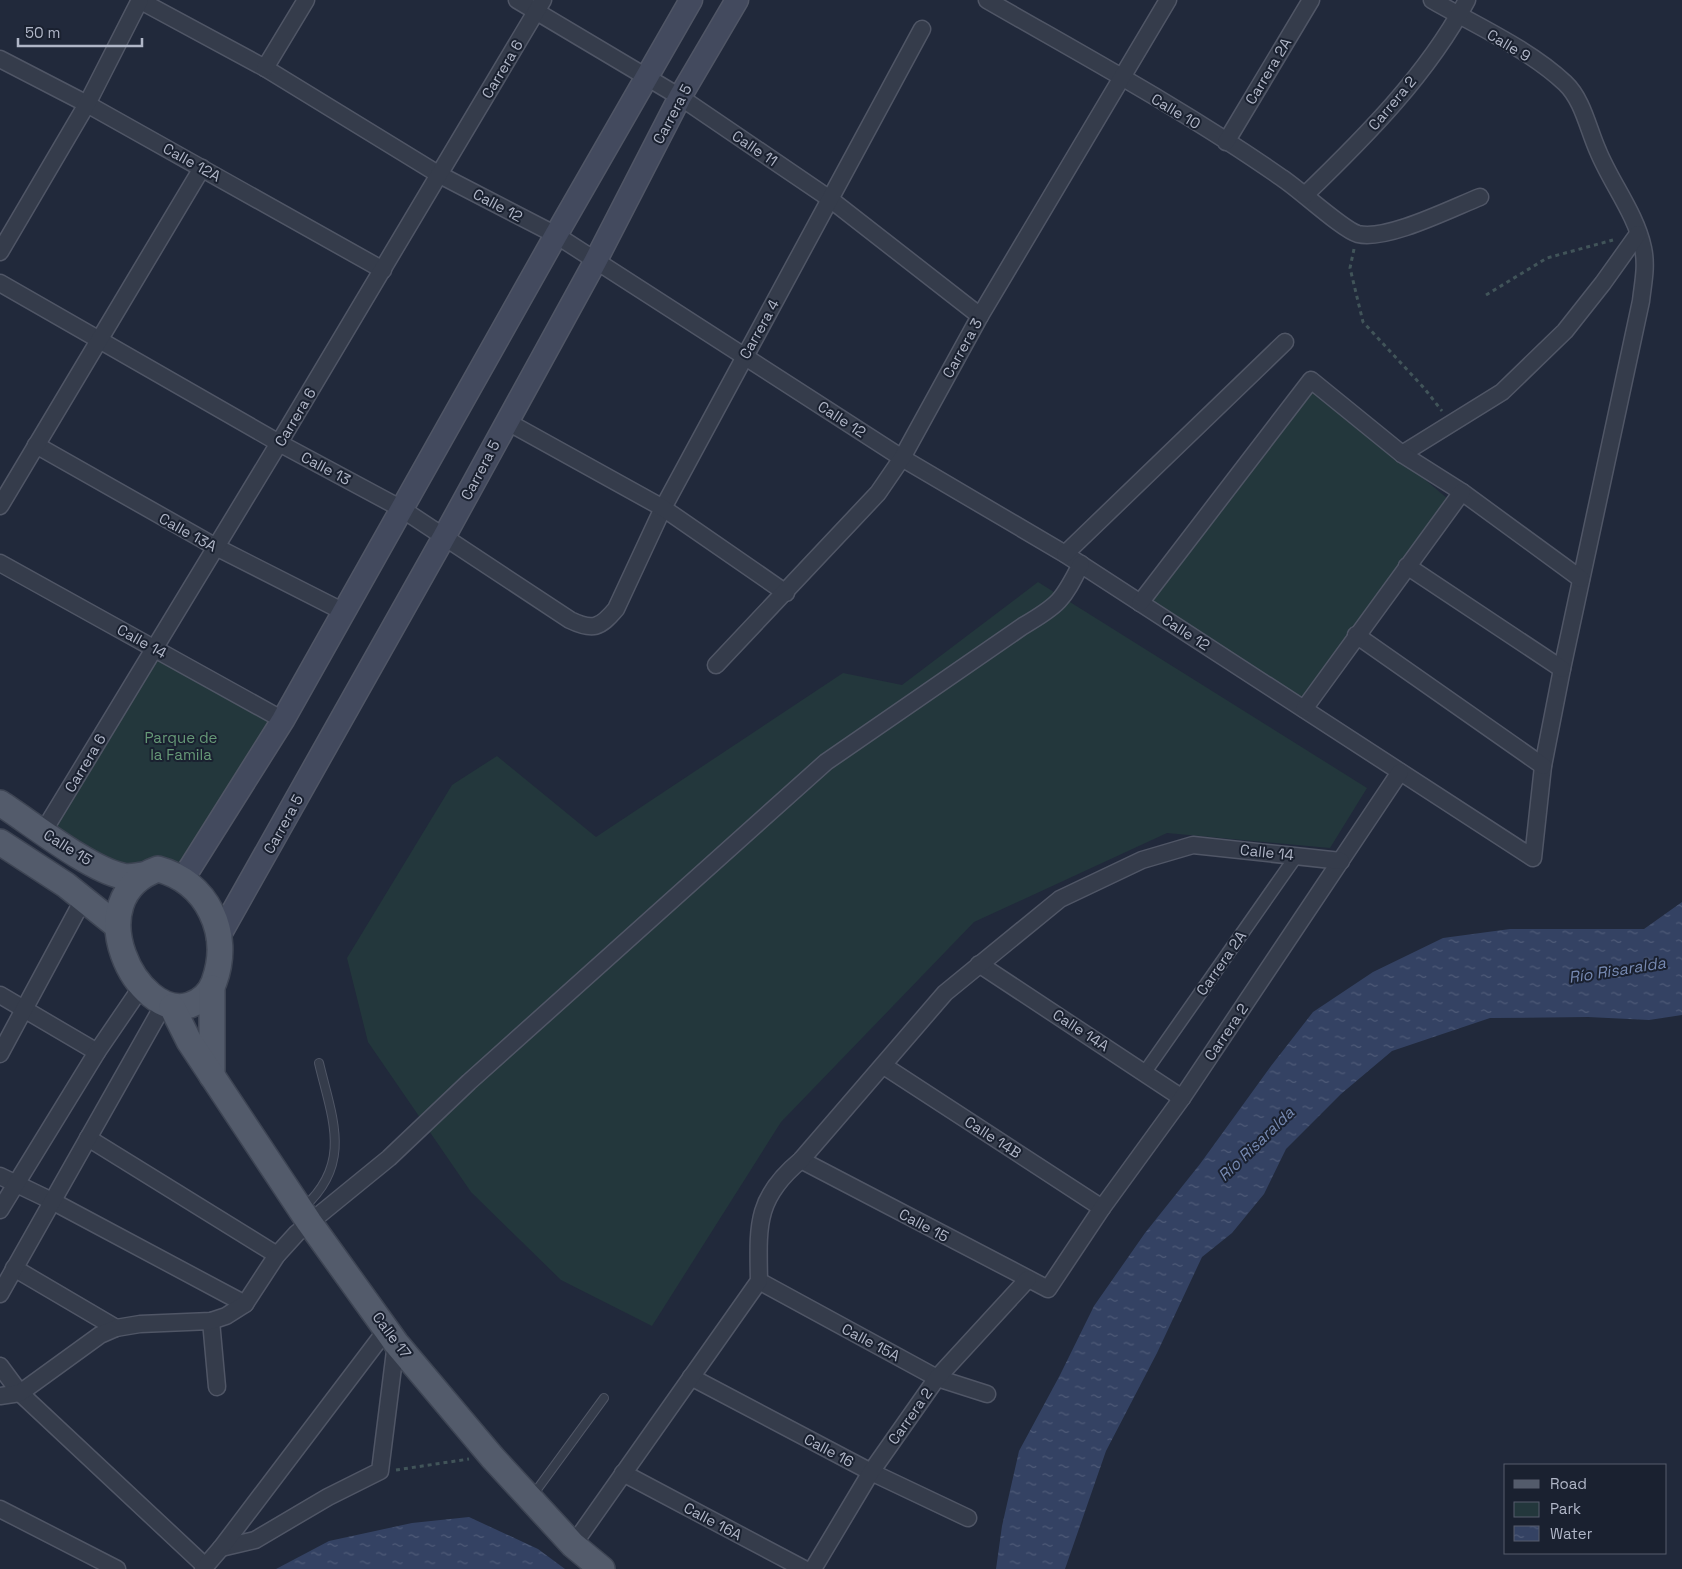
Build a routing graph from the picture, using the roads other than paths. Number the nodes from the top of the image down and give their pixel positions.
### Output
1 (140, 0) edge
2 (306, 0) edge
3 (516, 0) edge
4 (691, 0) edge
5 (737, 0) edge
6 (987, 0) edge
7 (1168, 0) edge
8 (1311, 0) edge
9 (1432, 0) edge
10 (1467, 0) edge
11 (540, 6) edge
12 (1459, 15) junction
13 (922, 29) dead end
14 (0, 59) edge
15 (265, 68) junction
16 (648, 78) junction
17 (1121, 78) junction
18 (680, 97) junction
19 (87, 104) junction
20 (1226, 142) junction
21 (202, 168) junction
22 (438, 174) junction
23 (1305, 195) junction
24 (1480, 197) dead end
25 (830, 199) junction
26 (1638, 234) junction
27 (556, 235) junction
28 (0, 252) edge
29 (596, 262) junction
30 (383, 270) junction
31 (0, 282) edge
32 (980, 316) junction
33 (98, 339) junction
34 (1285, 342) dead end
35 (745, 356) junction
36 (506, 421) junction
37 (280, 443) junction
38 (36, 445) junction
39 (1402, 454) junction
40 (902, 458) junction
41 (1462, 492) junction
42 (0, 506) edge
43 (663, 508) junction
44 (402, 509) junction
45 (444, 537) junction
46 (216, 547) junction
47 (1066, 554) junction
48 (0, 563) edge
49 (1080, 564) junction
50 (1407, 566) junction
51 (1581, 579) junction
52 (786, 593) junction
53 (1140, 603) junction
54 (344, 612) junction
55 (596, 627) joint
56 (1356, 636) junction
57 (156, 648) junction
58 (716, 665) dead end
59 (1562, 669) junction
60 (1304, 709) junction
61 (283, 720) junction
62 (1543, 766) junction
63 (1400, 772) junction
64 (0, 803) edge
65 (44, 832) junction
66 (0, 842) edge
67 (1297, 855) junction
68 (1533, 858) joint
69 (1341, 861) junction
70 (142, 875) junction
71 (183, 879) junction
72 (84, 898) junction
73 (116, 925) junction
74 (218, 938) junction
75 (979, 964) junction
76 (142, 986) junction
77 (212, 988) junction
78 (0, 995) edge
79 (168, 1005) junction
80 (25, 1009) junction
81 (97, 1052) junction
82 (0, 1054) edge
83 (320, 1063) dead end
84 (884, 1066) junction
85 (1145, 1072) junction
86 (212, 1076) junction
87 (1182, 1098) junction
88 (88, 1138) junction
89 (801, 1160) junction
90 (0, 1176) edge
91 (15, 1185) junction
92 (52, 1201) junction
93 (1102, 1208) junction
94 (0, 1210) edge
95 (305, 1216) junction
96 (277, 1255) junction
97 (14, 1268) junction
98 (1028, 1279) junction
99 (758, 1281) junction
100 (1048, 1289) joint
101 (0, 1294) edge
102 (246, 1304) junction
103 (211, 1321) junction
104 (116, 1328) junction
105 (392, 1336) junction
106 (0, 1366) edge
107 (691, 1377) junction
108 (937, 1378) junction
109 (216, 1387) dead end
110 (20, 1393) junction
111 (988, 1394) dead end
112 (0, 1396) edge
113 (604, 1398) dead end
114 (871, 1472) junction
115 (623, 1473) junction
116 (530, 1499) junction
117 (0, 1509) edge
118 (968, 1518) dead end
119 (573, 1545) junction
120 (221, 1548) junction
121 (204, 1568) edge
122 (116, 1569) edge
123 (602, 1569) edge
124 (804, 1569) edge
125 (813, 1569) edge

1 - 15 street, Calle 12
1 - 19 street
2 - 15 street
3 - 11 street, Calle 11
4 - 16 main road
5 - 18 main road, Carrera 5
6 - 17 street, Calle 10
7 - 17 street, Carrera 3
8 - 20 street, Carrera 2A
9 - 12 street, Calle 9
10 - 12 street, Carrera 2
11 - 16 street, Calle 11
11 - 22 street, Carrera 6
12 - 23 street, Carrera 2
12 - 26 street, Calle 9
13 - 25 street, Carrera 4
14 - 19 street, Calle 12A
15 - 22 street, Calle 12
16 - 18 street, Calle 11
16 - 27 main road
17 - 20 street, Calle 10
17 - 32 street, Carrera 3
18 - 25 street, Calle 11
18 - 29 main road, Carrera 5
19 - 21 street, Calle 12A
19 - 28 street
20 - 23 street, Calle 10
21 - 30 street, Calle 12A
21 - 33 street
22 - 27 street, Calle 12
22 - 30 street, Carrera 6
23 - 24 street, Calle 10
25 - 32 street, Calle 11
25 - 35 street, Carrera 4
26 - 39 street
26 - 51 street, Calle 9
27 - 29 street, Calle 12
27 - 44 main road
29 - 35 street, Calle 12
29 - 36 main road, Carrera 5
30 - 37 street, Carrera 6
31 - 33 street, Calle 13
32 - 40 street, Carrera 3
33 - 37 street, Calle 13
33 - 38 street
34 - 47 street
35 - 40 street, Calle 12
35 - 43 street, Carrera 4
36 - 43 street
36 - 45 main road, Carrera 5
37 - 44 street, Calle 13
37 - 46 street, Carrera 6
38 - 42 street
38 - 46 street, Calle 13A
39 - 41 street
39 - 53 street
40 - 47 street, Calle 12
40 - 52 street, Carrera 3
41 - 50 street
41 - 51 street
43 - 52 street
43 - 55 street, Carrera 4
44 - 45 street, Calle 13
44 - 54 main road
45 - 55 street, Calle 13
45 - 74 main road, Carrera 5
46 - 54 street, Calle 13A
46 - 57 street, Carrera 6
47 - 49 street, Calle 12
48 - 57 street, Calle 14
49 - 53 street, Calle 12
49 - 95 street
50 - 56 street
50 - 59 street
51 - 59 street, Calle 9
52 - 58 street, Carrera 3
53 - 60 street, Calle 12
54 - 61 main road
56 - 60 street
56 - 62 street
57 - 61 street, Calle 14
57 - 65 street, Carrera 6
59 - 62 street, Calle 9
60 - 63 street, Calle 12
61 - 71 main road
62 - 68 street, Calle 9
63 - 68 street, Calle 12
63 - 69 street, Carrera 2
64 - 65 main road, Calle 15
65 - 70 main road, Calle 15
66 - 72 main road
67 - 69 street, Calle 14
67 - 75 street, Calle 14
67 - 85 street, Carrera 2A
69 - 87 street, Carrera 2
70 - 71 main road
70 - 73 main road
71 - 74 main road
72 - 73 main road
72 - 80 street
73 - 76 main road
74 - 77 main road
75 - 84 street
75 - 85 street, Calle 14A
76 - 79 main road
76 - 81 street
77 - 79 main road
77 - 86 main road
78 - 80 street
79 - 86 main road, Calle 17
79 - 88 street
80 - 81 street
80 - 82 street
81 - 91 street
83 - 95 lane
84 - 89 street
84 - 93 street, Calle 14B
85 - 87 street, Calle 14A
86 - 95 main road, Calle 17
87 - 93 street, Carrera 2
88 - 92 street
88 - 96 street
89 - 98 street, Calle 15
89 - 99 street
90 - 91 street
91 - 92 street
91 - 94 street
92 - 97 street
92 - 102 street
93 - 100 street, Carrera 2
95 - 96 street
95 - 105 main road, Calle 17
96 - 102 street
97 - 101 street
97 - 104 street
98 - 100 street, Calle 15
98 - 108 street, Carrera 2
99 - 107 street
99 - 108 street, Calle 15A
102 - 103 street
103 - 104 street
103 - 109 street
104 - 110 street
105 - 116 main road, Calle 17
105 - 120 street
105 - 120 street
106 - 110 street
107 - 114 street, Calle 16
107 - 115 street
108 - 111 street, Calle 15A
108 - 114 street, Carrera 2
110 - 112 street
110 - 121 street
113 - 116 lane
114 - 118 street, Calle 16
114 - 125 street, Carrera 2
115 - 119 street
115 - 124 street, Calle 16A
116 - 119 main road, Calle 17
117 - 122 street
119 - 123 main road, Calle 17
120 - 121 street

